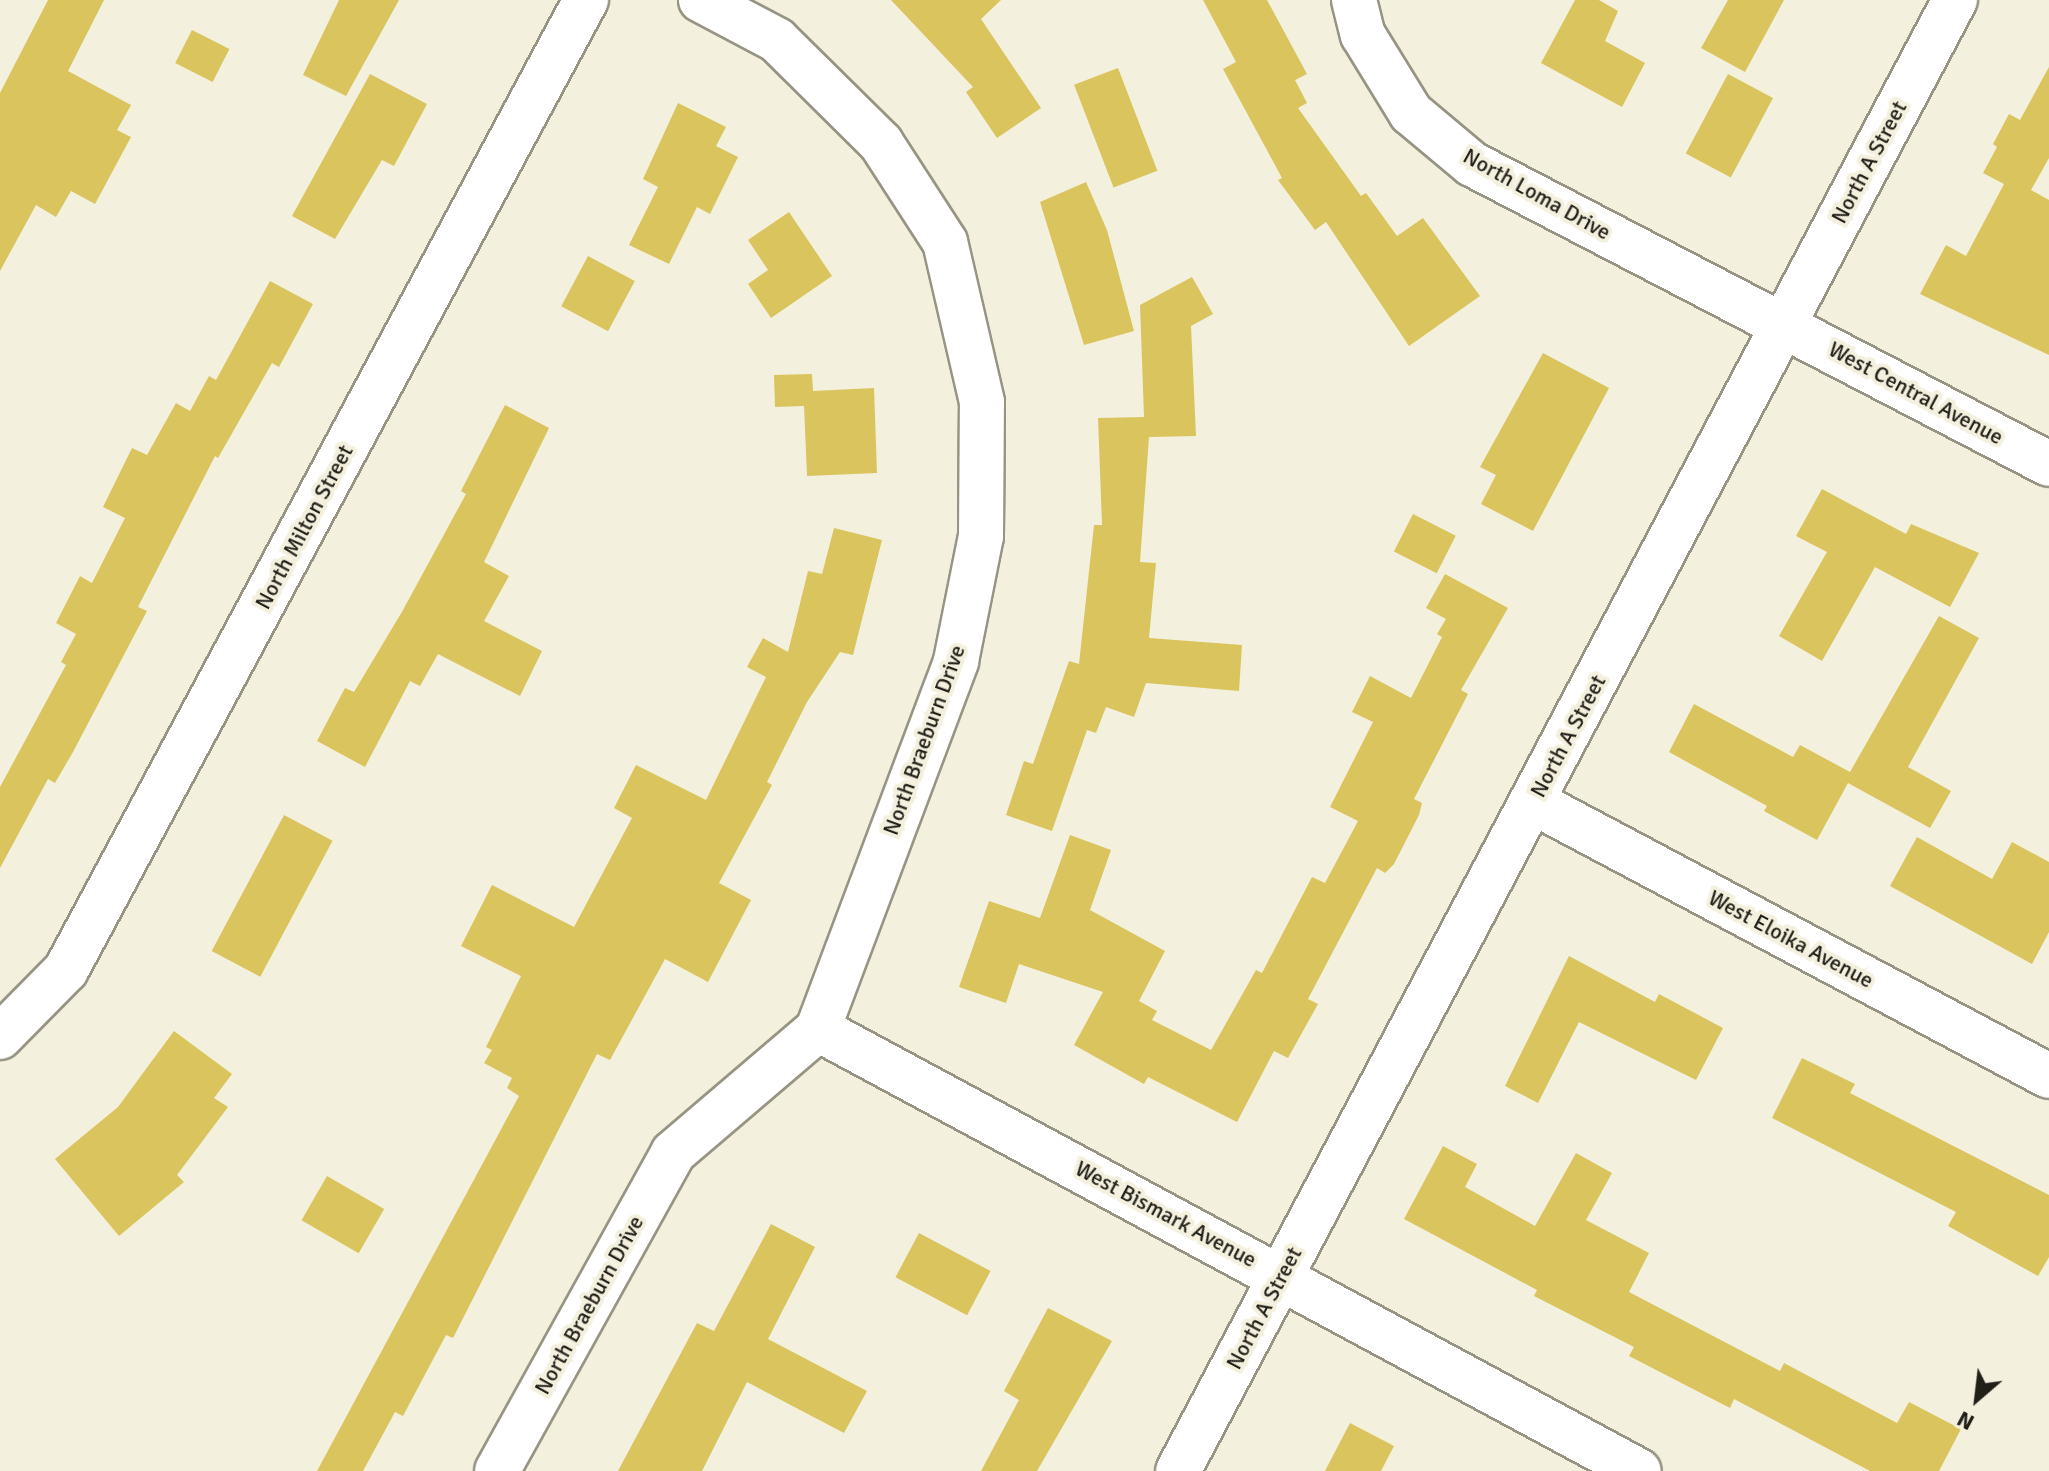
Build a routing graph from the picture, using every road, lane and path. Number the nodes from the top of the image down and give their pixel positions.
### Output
1 (586, 0) edge
2 (701, 0) edge
3 (1354, 0) edge
4 (1955, 0) edge
5 (1783, 323) junction
6 (2049, 464) edge
7 (1533, 802) junction
8 (818, 1029) junction
9 (0, 1037) edge
10 (2049, 1076) edge
11 (1281, 1275) junction
12 (497, 1471) edge
13 (1178, 1471) edge
14 (1639, 1471) edge

1 - 9 street, North Milton Street
2 - 8 street, North Braeburn Drive
3 - 5 street, North Loma Drive
4 - 5 street, North A Street
5 - 6 street, West Central Avenue
5 - 7 street, North A Street
7 - 10 street, West Eloika Avenue
7 - 11 street, North A Street
8 - 11 street, West Bismark Avenue
8 - 12 street, North Braeburn Drive
11 - 13 street, North A Street
11 - 14 street, West Bismark Avenue

